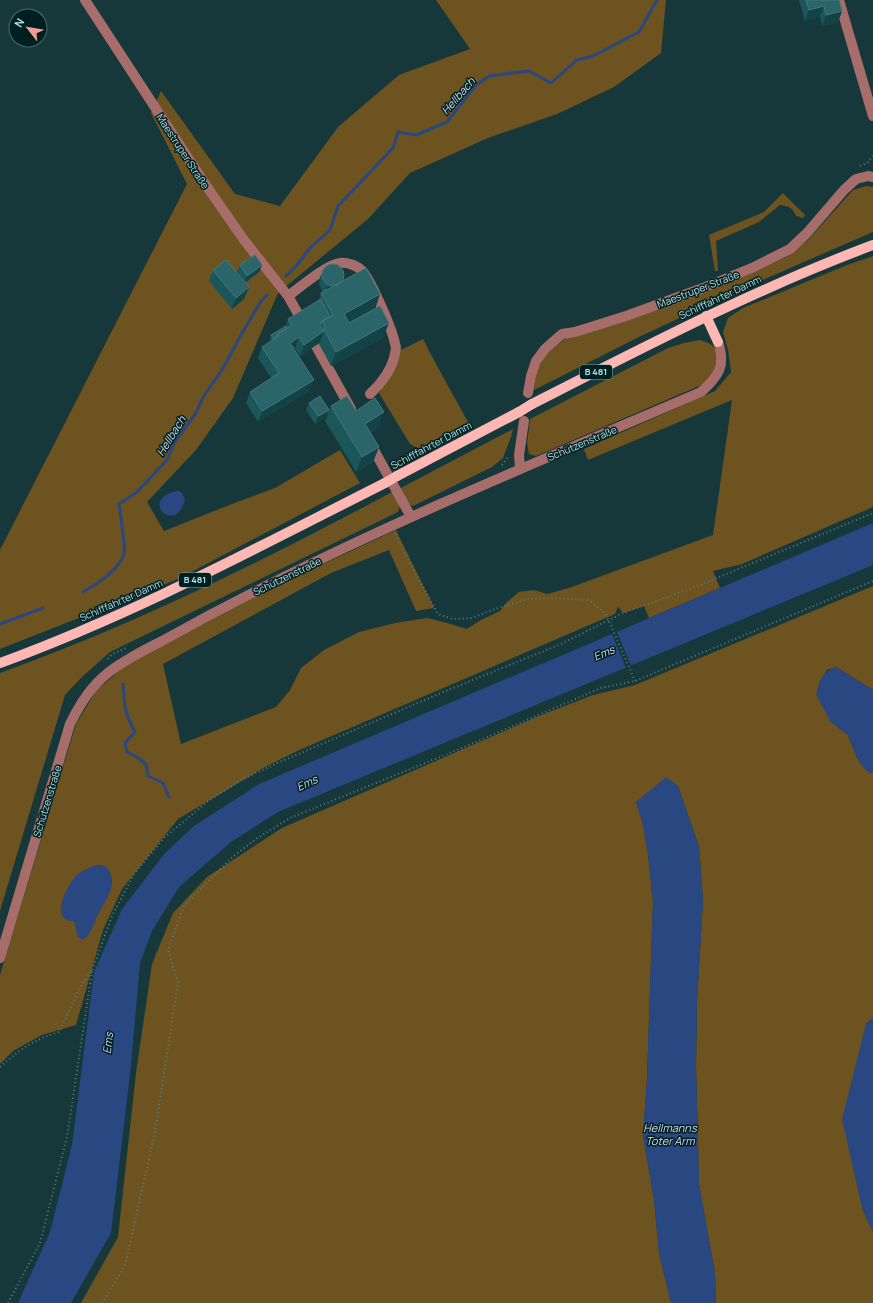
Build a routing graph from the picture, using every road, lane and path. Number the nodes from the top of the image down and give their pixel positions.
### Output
1 (85, 0) edge
2 (840, 0) edge
3 (873, 116) edge
4 (873, 156) edge
5 (854, 169) dead end
6 (873, 177) edge
7 (873, 245) edge
8 (288, 296) junction
9 (706, 316) junction
10 (301, 319) edge
11 (718, 342) joint
12 (316, 346) edge
13 (528, 393) dead end
14 (370, 394) dead end
15 (357, 420) edge
16 (524, 421) dead end
17 (367, 436) edge
18 (511, 451) dead end
19 (499, 469) dead end
20 (520, 469) junction
21 (873, 513) edge
22 (411, 517) junction
23 (393, 526) junction
24 (873, 581) edge
25 (610, 622) junction
26 (126, 648) dead end
27 (107, 660) dead end
28 (0, 663) edge
29 (635, 681) junction
30 (0, 958) edge
31 (92, 971) junction
32 (0, 1067) edge
33 (8, 1303) edge
34 (102, 1303) edge

1 - 8 street, Maestruper Straße
2 - 3 street
4 - 5 path
6 - 13 street, Maestruper Straße
7 - 9 main road, Schifffahrter Damm / B 481
8 - 10 street, Maestruper Straße
8 - 14 street
9 - 11 main road
9 - 28 main road, Schifffahrter Damm / B 481, bridge
11 - 20 street, Schützenstraße
12 - 15 street
16 - 20 street
17 - 22 street
18 - 19 path
20 - 22 street, Schützenstraße
21 - 25 path
22 - 23 street, Schützenstraße
23 - 25 path
23 - 30 street, Schützenstraße
24 - 29 path
25 - 29 path
25 - 31 path
26 - 27 path
29 - 34 path
31 - 32 path
31 - 33 path

